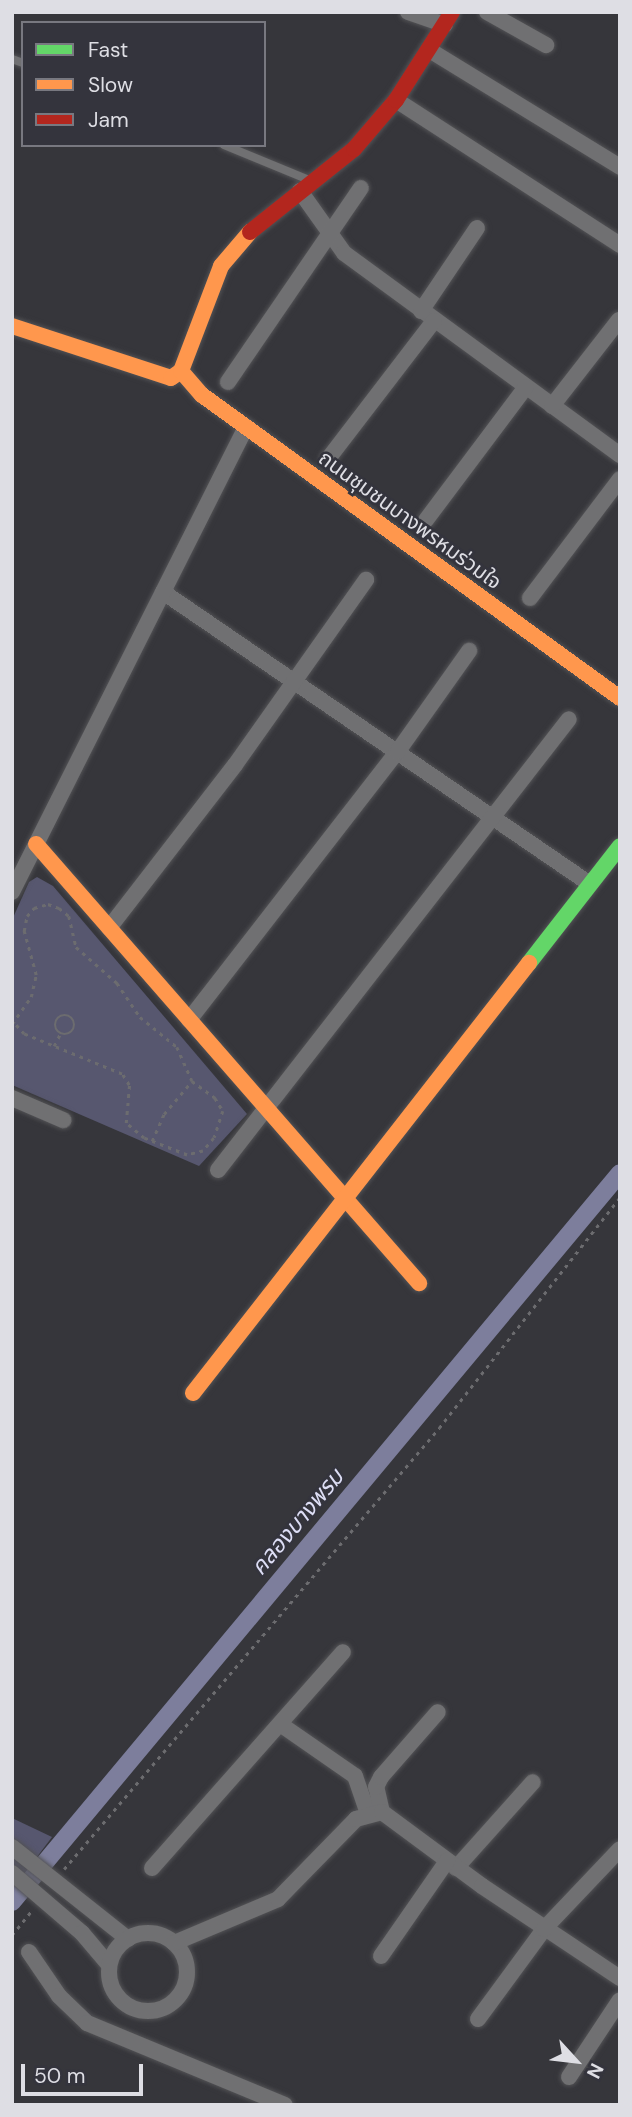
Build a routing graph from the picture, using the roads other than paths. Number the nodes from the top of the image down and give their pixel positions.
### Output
1 (408, 12) edge
2 (487, 12) edge
3 (449, 19) edge
4 (546, 46) dead end
5 (431, 51) junction
6 (396, 100) junction
7 (229, 147) edge
8 (620, 167) edge
9 (314, 182) junction
10 (361, 188) dead end
11 (300, 191) junction
12 (477, 228) dead end
13 (330, 233) junction
14 (620, 245) edge
15 (427, 316) junction
16 (619, 320) edge
17 (12, 326) edge
18 (181, 371) junction
19 (228, 382) dead end
20 (526, 387) junction
21 (552, 406) junction
22 (246, 427) junction
23 (620, 455) edge
24 (328, 459) dead end
25 (620, 479) edge
26 (426, 520) dead end
27 (366, 580) dead end
28 (163, 592) junction
29 (530, 598) dead end
30 (469, 652) dead end
31 (294, 681) junction
32 (620, 698) edge
33 (569, 719) dead end
34 (398, 751) junction
35 (493, 817) junction
36 (36, 844) junction
37 (620, 846) edge
38 (590, 884) junction
39 (12, 892) edge
40 (109, 928) junction
41 (189, 1020) junction
42 (12, 1098) edge
43 (266, 1108) junction
44 (62, 1120) dead end
45 (218, 1170) dead end
46 (345, 1198) junction
47 (419, 1283) dead end
48 (193, 1393) dead end
49 (343, 1652) dead end
50 (438, 1712) dead end
51 (280, 1724) junction
52 (533, 1782) dead end
53 (375, 1813) junction
54 (12, 1847) edge
55 (620, 1849) edge
56 (451, 1864) junction
57 (152, 1868) dead end
58 (12, 1874) edge
59 (544, 1929) junction
60 (128, 1939) junction
61 (174, 1943) junction
62 (29, 1952) dead end
63 (381, 1956) dead end
64 (109, 1965) junction
65 (620, 1978) edge
66 (620, 2000) edge
67 (478, 2019) dead end
68 (569, 2077) dead end
69 (285, 2105) edge

1 - 3 street
2 - 4 street
3 - 5 street
5 - 6 street
5 - 8 street
6 - 9 street
6 - 14 street
7 - 9 lane
9 - 11 street
10 - 13 street
11 - 13 street
11 - 18 street
12 - 15 street
13 - 15 street
13 - 19 street
15 - 20 street
15 - 24 street
16 - 21 street
17 - 18 street
18 - 22 street, ถนนชุมชนบางพรหมร่วมใจ
20 - 21 street
20 - 26 street
21 - 23 street
22 - 28 street
22 - 32 street, ถนนชุมชนบางพรหมร่วมใจ
25 - 29 street
27 - 31 street
28 - 31 street
28 - 36 street
30 - 34 street
31 - 34 street
31 - 40 street
33 - 35 street
34 - 35 street
34 - 41 street
35 - 38 street
35 - 43 street
36 - 39 street
36 - 40 street
37 - 38 street
38 - 46 street
40 - 41 street
41 - 43 street
42 - 44 street
43 - 45 street
43 - 46 street
46 - 47 street
46 - 48 street
49 - 51 street
50 - 53 street
51 - 53 street
51 - 57 street
52 - 56 street
53 - 56 street
53 - 61 street
54 - 60 street
55 - 59 street
56 - 59 street
56 - 63 street
58 - 64 street
59 - 65 street
59 - 67 street
60 - 61 street
60 - 64 street
61 - 64 street
62 - 69 street
66 - 68 street

